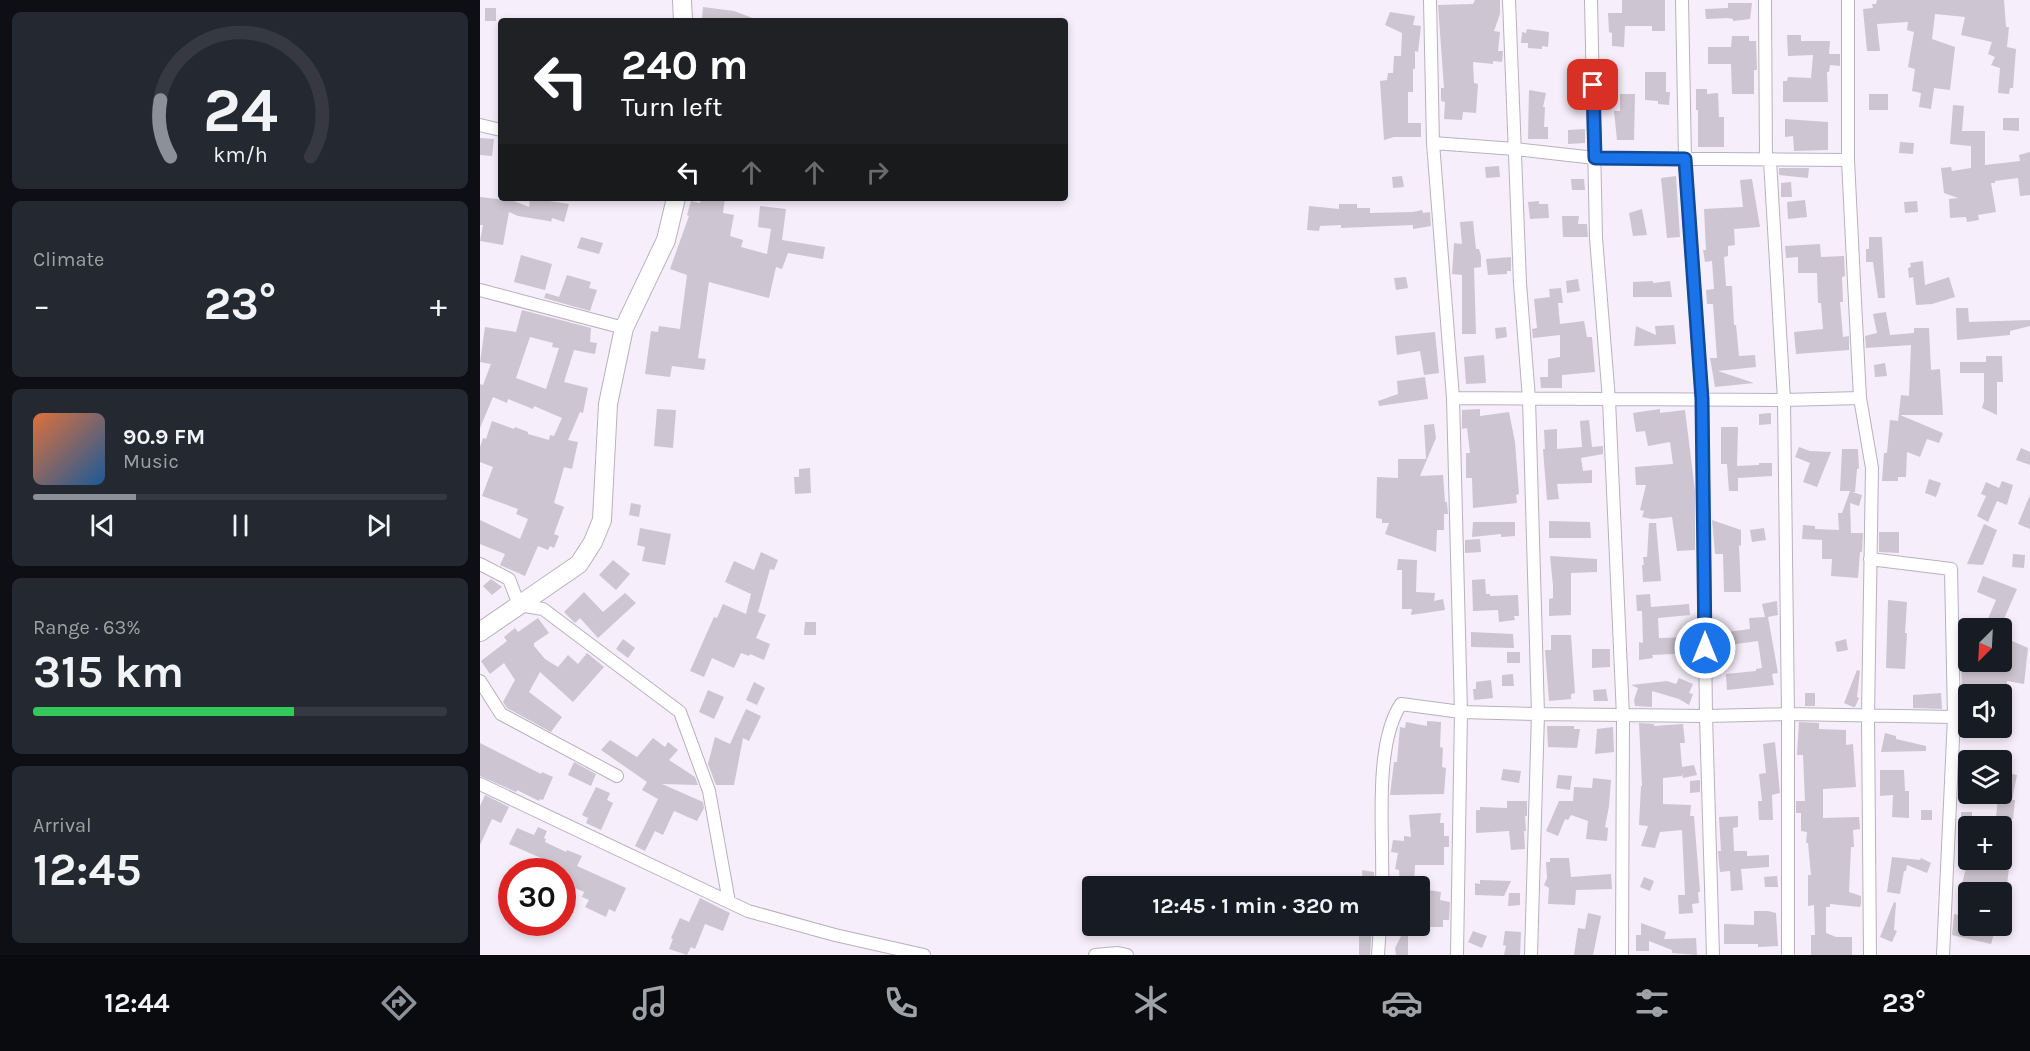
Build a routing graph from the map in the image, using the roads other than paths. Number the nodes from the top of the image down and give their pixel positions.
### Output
1 (682, 0) edge
2 (1430, 0) edge
3 (1509, 0) edge
4 (1591, 0) edge
5 (1682, 0) edge
6 (1765, 0) edge
7 (1848, 0) edge
8 (683, 18) edge
9 (480, 125) edge
10 (498, 129) edge
11 (1433, 143) junction
12 (1515, 149) junction
13 (1595, 158) junction
14 (1685, 159) junction
15 (1768, 160) junction
16 (1848, 160) junction
17 (675, 201) edge
18 (480, 290) edge
19 (624, 328) junction
20 (1453, 398) junction
21 (1860, 398) junction
22 (1529, 399) junction
23 (1702, 399) junction
24 (1609, 400) junction
25 (1784, 400) junction
26 (1870, 559) junction
27 (480, 564) edge
28 (519, 605) junction
29 (480, 632) edge
30 (480, 681) edge
31 (1461, 712) junction
32 (1538, 714) junction
33 (1788, 714) junction
34 (1623, 716) junction
35 (1706, 716) junction
36 (1868, 716) junction
37 (1953, 717) junction
38 (617, 776) dead end
39 (480, 784) edge
40 (1382, 876) edge
41 (729, 902) junction
42 (1379, 936) edge
43 (924, 955) edge
44 (1095, 955) edge
45 (1127, 955) edge
46 (1378, 955) edge
47 (1457, 955) edge
48 (1531, 955) edge
49 (1622, 955) edge
50 (1713, 955) edge
51 (1788, 955) edge
52 (1870, 955) edge
53 (1943, 955) edge

1 - 8 main road
2 - 11 street
3 - 12 street
4 - 13 street
5 - 14 street
6 - 15 street
7 - 16 street
9 - 10 street
11 - 12 street
11 - 20 street
12 - 13 street
12 - 22 street
13 - 14 street
13 - 24 street
14 - 15 street
14 - 23 street
15 - 16 street
15 - 25 street
16 - 21 street
17 - 19 main road
18 - 19 street
19 - 28 main road
20 - 22 street
20 - 31 street
21 - 25 street
21 - 26 street
22 - 24 street
22 - 32 street
23 - 24 street
23 - 25 street
23 - 35 street
24 - 34 street
25 - 33 street
26 - 36 street
26 - 37 street
27 - 28 street
28 - 29 main road
28 - 41 street
30 - 38 street
31 - 32 street
31 - 40 street
31 - 47 street
32 - 34 street
32 - 48 street
33 - 35 street
33 - 36 street
33 - 51 street
34 - 35 street
34 - 49 street
35 - 50 street
36 - 37 street
36 - 52 street
37 - 53 street
39 - 41 street
41 - 43 street
42 - 46 street
44 - 45 street

